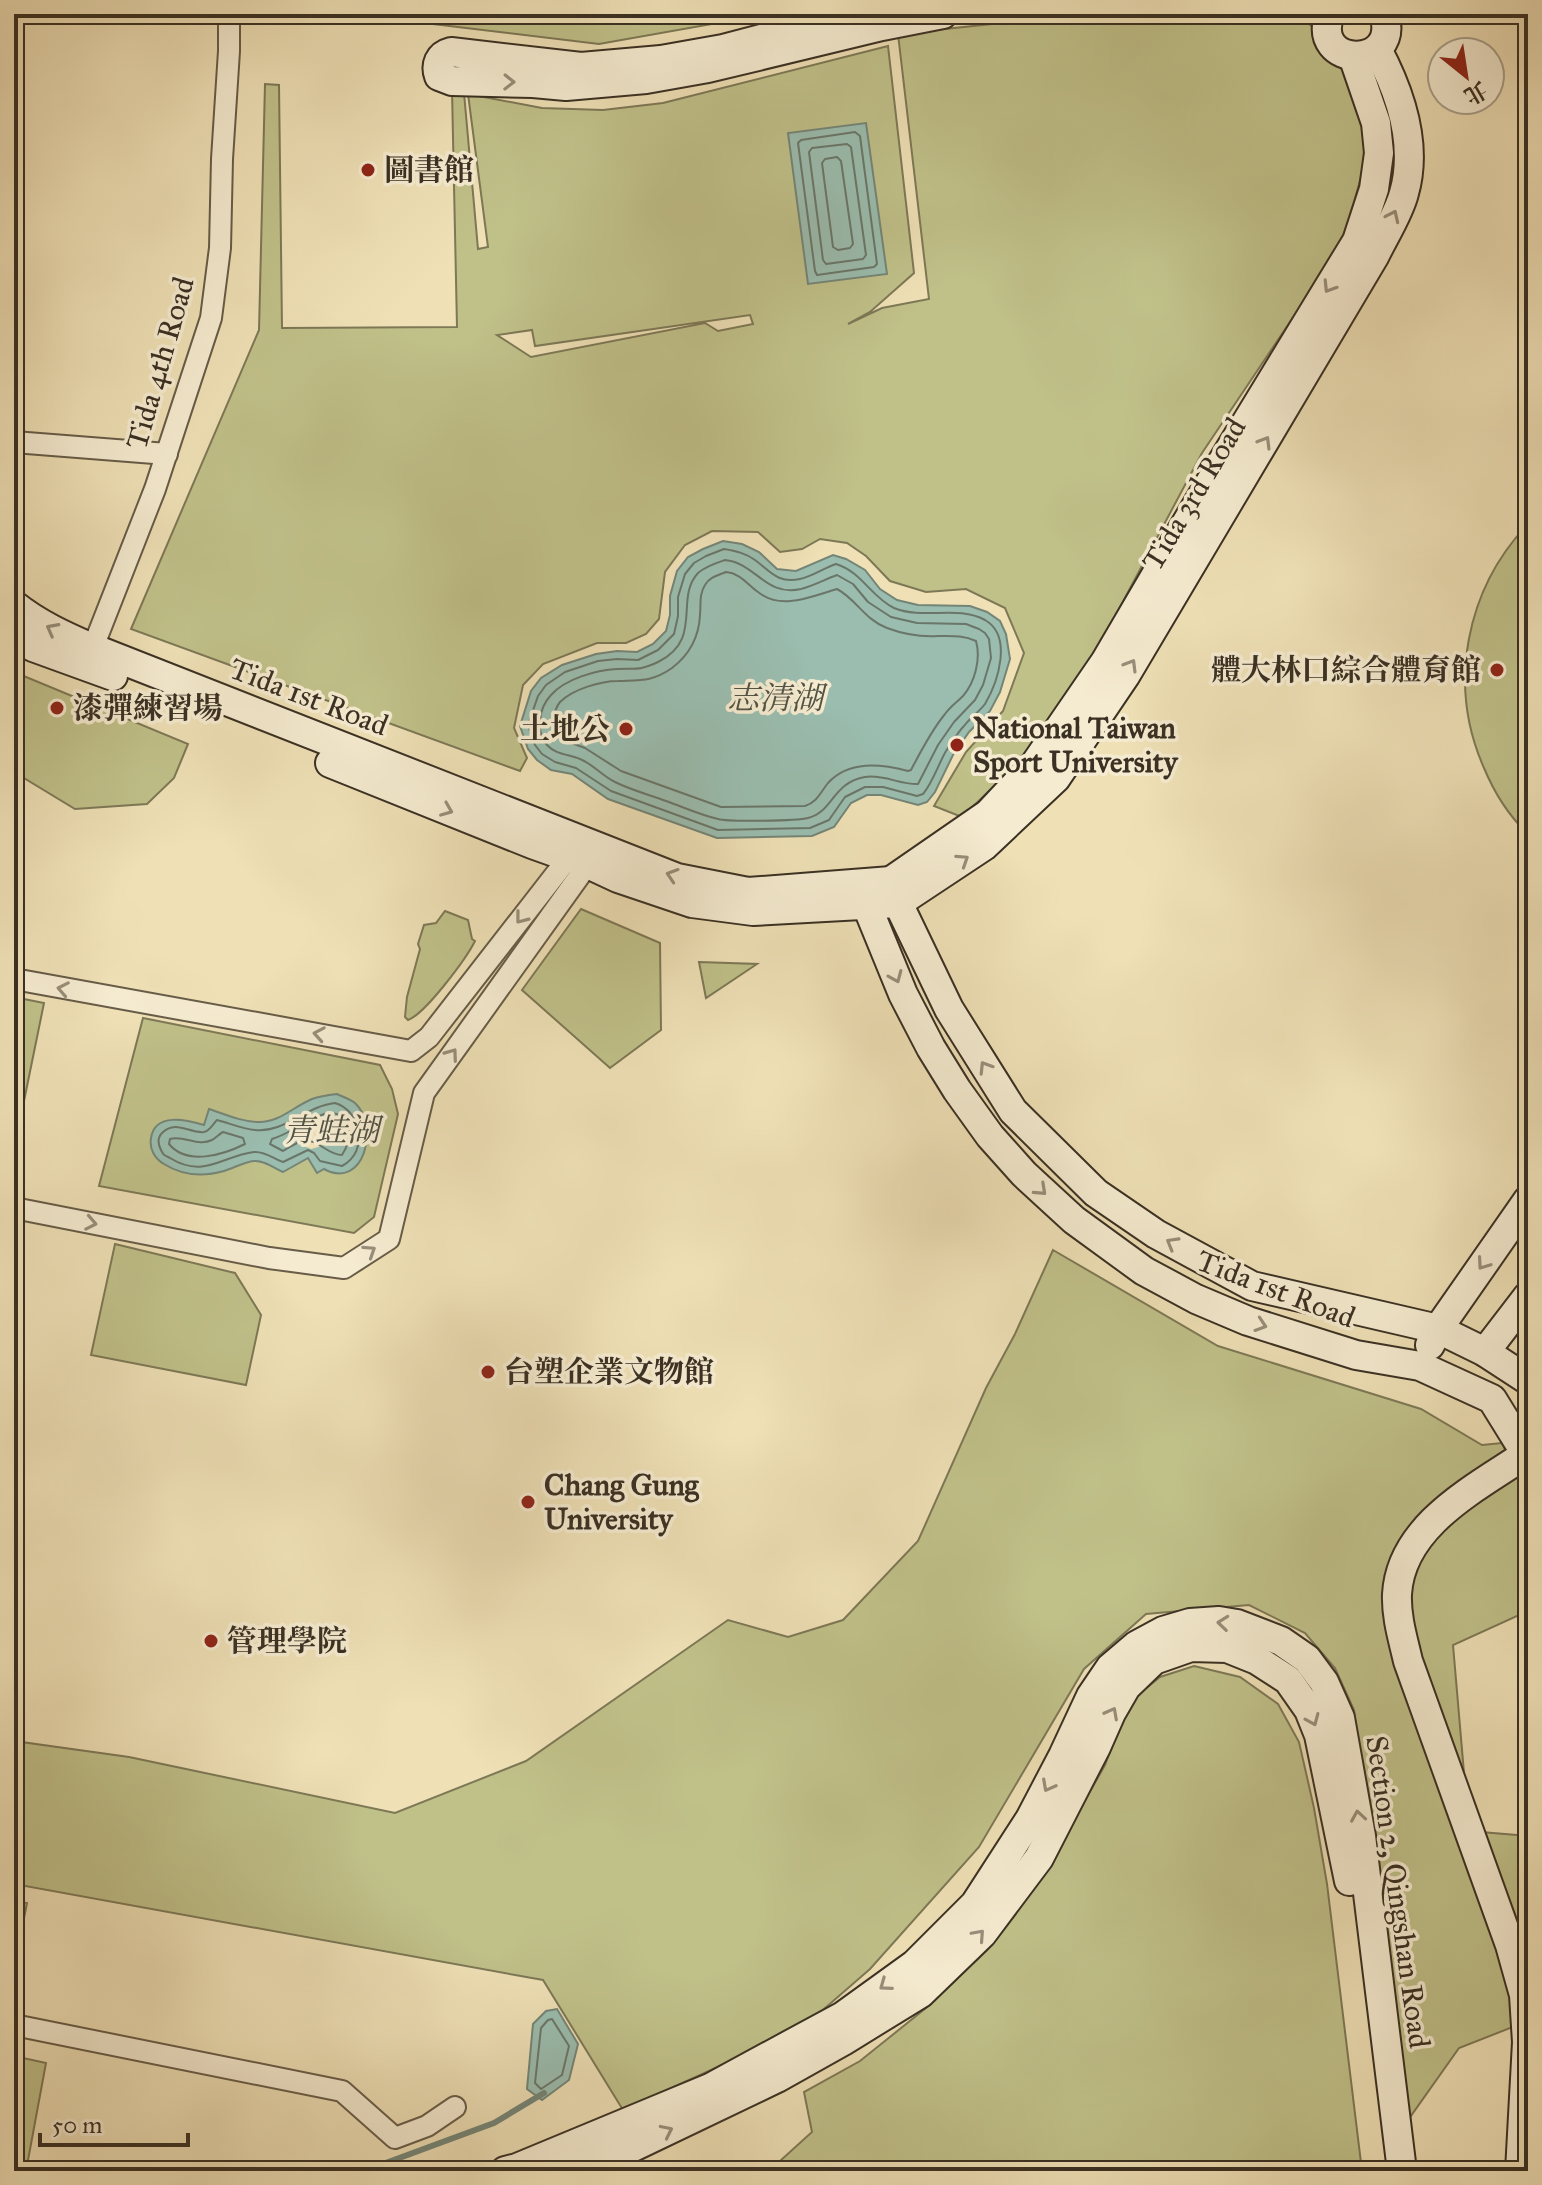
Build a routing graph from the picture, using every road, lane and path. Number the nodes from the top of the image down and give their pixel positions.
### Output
1 (229, 14) edge
2 (857, 14) edge
3 (943, 14) edge
4 (1384, 14) edge
5 (1326, 15) edge
6 (1365, 53) junction
7 (14, 442) edge
8 (167, 454) junction
9 (14, 605) edge
10 (14, 630) edge
11 (89, 657) junction
12 (581, 854) junction
13 (894, 892) junction
14 (861, 894) junction
15 (14, 979) edge
16 (1528, 1200) edge
17 (14, 1208) edge
18 (1528, 1296) edge
19 (1438, 1329) junction
20 (1485, 1352) junction
21 (1420, 1366) junction
22 (1528, 1380) edge
23 (1528, 1456) edge
24 (1528, 1960) edge
25 (14, 2025) edge
26 (455, 2107) dead end
27 (505, 2171) edge
28 (569, 2171) edge
29 (1386, 2171) edge
30 (1402, 2171) edge
31 (1520, 2171) edge

1 - 8 street, Tida 4th Road
2 -> 3 street
4 - 6 street
5 - 6 street
6 - 13 street, Tida 3rd Road
7 - 8 street
8 - 11 street, Tida 4th Road
11 -> 9 street, Tida 1st Road
10 - 11 street, Tida 1st Road
11 - 12 street, Tida 1st Road
12 - 14 street, Tida 1st Road
12 -> 15 street
17 -> 12 street
13 - 14 street, Tida 1st Road
19 -> 13 street, Tida 1st Road
14 -> 21 street, Tida 1st Road
16 -> 19 street
18 - 20 street
19 - 20 street, Tida 1st Road
19 - 21 street
20 - 22 street, Tida 1st Road
21 - 23 street, Tida 1st Road
23 - 24 street
23 - 31 street
25 - 26 street
30 -> 27 street, Section 2, Qingshan Road
28 -> 29 street, Section 2, Qingshan Road

